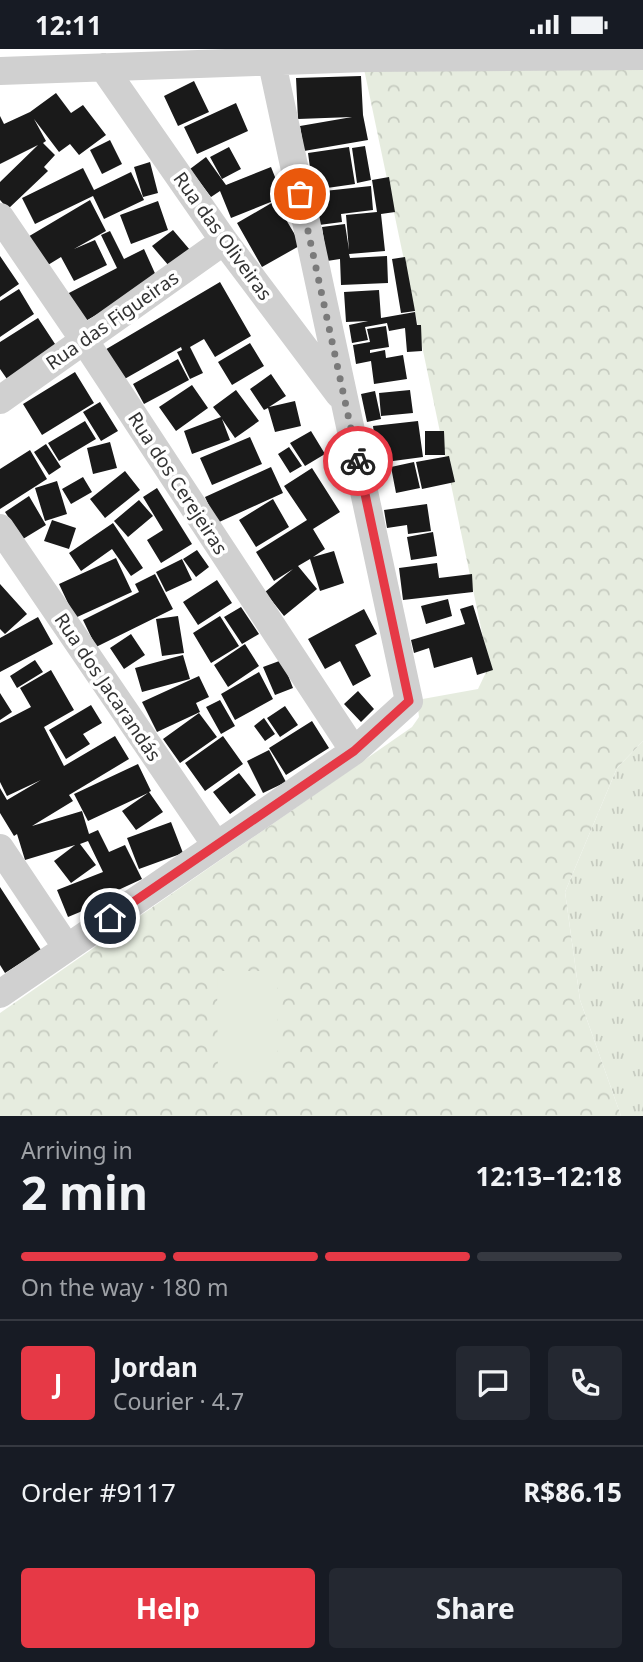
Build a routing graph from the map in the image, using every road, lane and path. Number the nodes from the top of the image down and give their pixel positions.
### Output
1 (367, 54) edge
2 (643, 56) edge
3 (272, 63) junction
4 (103, 67) junction
5 (0, 71) edge
6 (0, 217) edge
7 (225, 241) junction
8 (84, 340) junction
9 (0, 400) edge
10 (345, 403) junction
11 (0, 528) edge
12 (354, 751) junction
13 (216, 845) junction
14 (0, 848) edge
15 (67, 948) junction
16 (0, 994) edge

1 - 2 street
1 - 3 street
3 - 4 street
3 - 10 street
4 - 5 street
4 - 7 street, Rua das Oliveiras
6 - 8 street, Rua dos Cerejeiras
7 - 8 street, Rua das Figueiras
7 - 10 street, Rua das Oliveiras
8 - 9 street, Rua das Figueiras
8 - 12 street, Rua dos Cerejeiras
10 - 12 street
11 - 13 street, Rua dos Jacarandás
12 - 13 street
13 - 15 street
14 - 15 street
15 - 16 street

